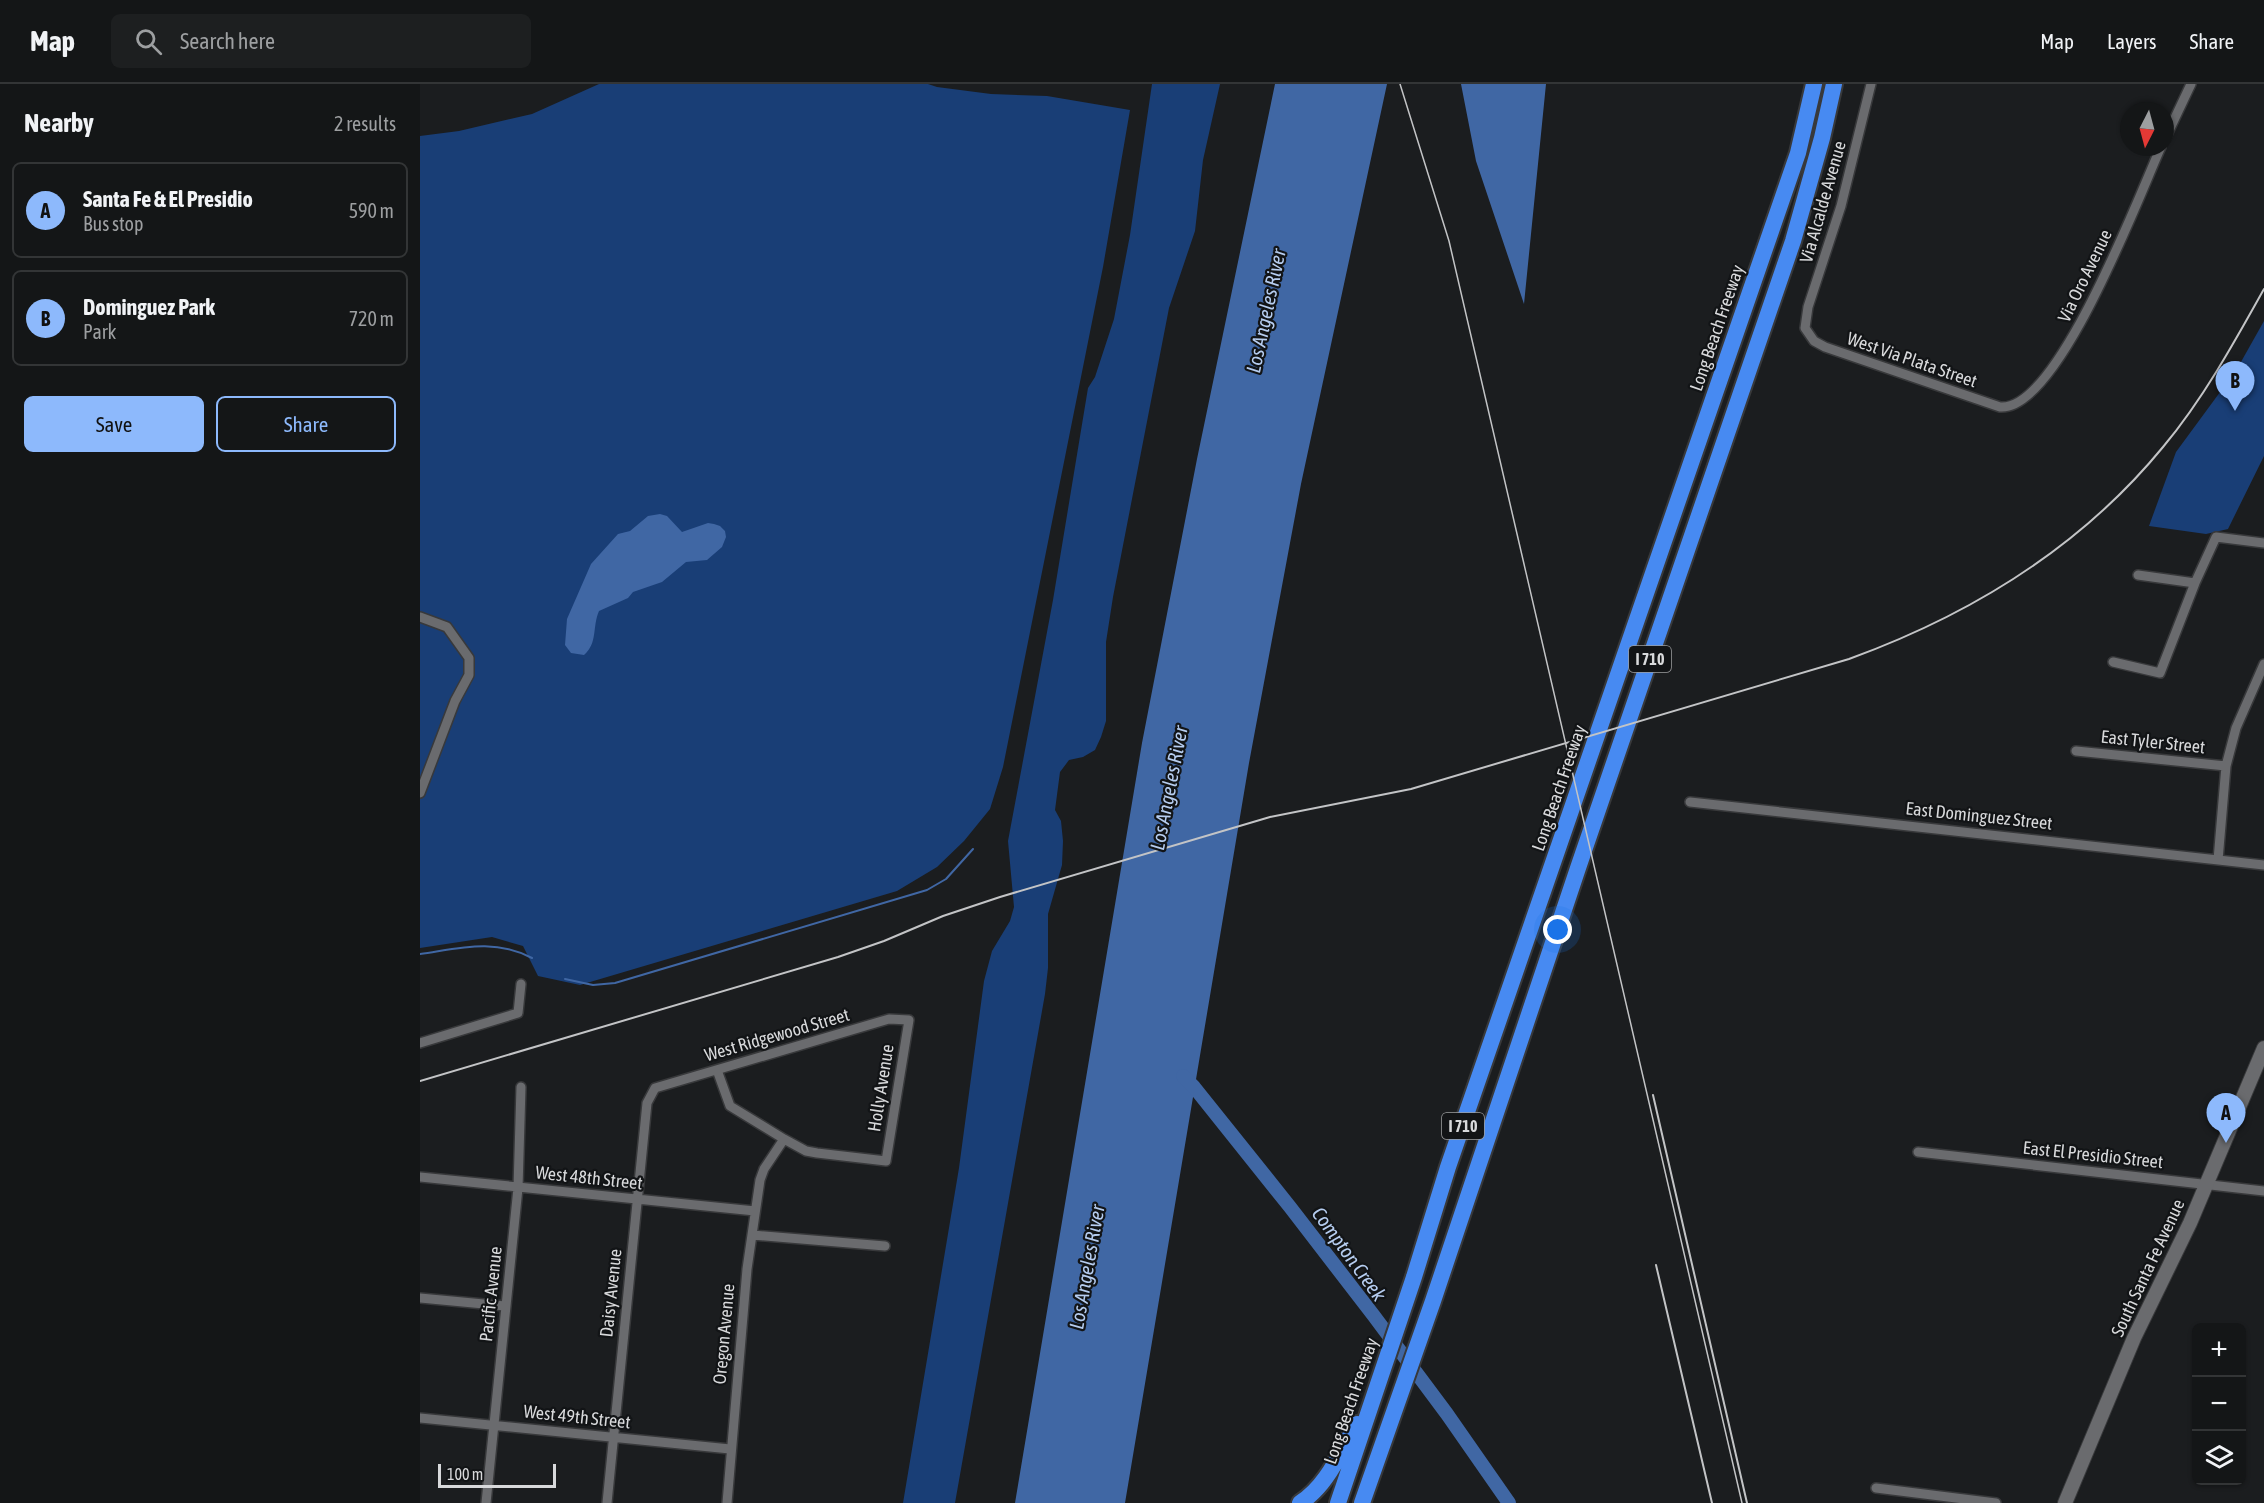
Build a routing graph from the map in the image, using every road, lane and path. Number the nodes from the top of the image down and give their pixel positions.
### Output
1 (1808, 84) edge
2 (1814, 84) edge
3 (1834, 84) edge
4 (1871, 84) edge
5 (2191, 84) edge
6 (1807, 118) junction
7 (2174, 120) edge
8 (2157, 156) edge
9 (1805, 328) joint
10 (2016, 405) joint
11 (2264, 543) edge
12 (2138, 575) dead end
13 (2195, 583) junction
14 (420, 616) edge
15 (2113, 662) dead end
16 (2264, 664) edge
17 (2076, 751) dead end
18 (2226, 766) junction
19 (420, 793) edge
20 (1690, 802) dead end
21 (2218, 860) junction
22 (2264, 865) edge
23 (521, 984) dead end
24 (909, 1020) joint
25 (420, 1043) edge
26 (2264, 1048) edge
27 (717, 1070) junction
28 (521, 1087) dead end
29 (656, 1089) joint
30 (784, 1139) junction
31 (1918, 1152) dead end
32 (420, 1177) edge
33 (2207, 1184) junction
34 (518, 1188) junction
35 (2264, 1191) edge
36 (637, 1200) junction
37 (755, 1211) junction
38 (753, 1235) junction
39 (885, 1246) dead end
40 (420, 1298) edge
41 (506, 1306) junction
42 (1373, 1398) junction
43 (420, 1418) edge
44 (495, 1425) junction
45 (613, 1436) junction
46 (730, 1449) junction
47 (1876, 1488) dead end
48 (486, 1503) edge
49 (607, 1503) edge
50 (727, 1503) edge
51 (1300, 1503) edge
52 (1338, 1503) edge
53 (1362, 1503) edge
54 (1996, 1503) edge
55 (2065, 1503) edge

1 - 6 highway
2 - 6 highway, Long Beach Freeway / I 710
3 - 53 highway, I 710
4 - 9 street, Via Alcalde Avenue
5 - 7 street
6 - 42 highway, Long Beach Freeway / I 710
8 - 10 street, Via Oro Avenue
9 - 10 street, West Via Plata Street
11 - 13 street
12 - 13 street
13 - 15 street
14 - 19 street
16 - 18 street
17 - 18 street, East Tyler Street
18 - 21 street
20 - 21 street, East Dominguez Street
21 - 22 street, East Dominguez Street
23 - 25 street
24 - 27 street, West Ridgewood Street
24 - 30 street, Holly Avenue
26 - 33 main road, South Santa Fe Avenue
27 - 29 street, West Ridgewood Street
27 - 30 street
28 - 34 street, Pacific Avenue
29 - 36 street, Daisy Avenue
30 - 37 street, Oregon Avenue
31 - 33 street, East El Presidio Street
32 - 34 street, West 48th Street
33 - 35 street, East El Presidio Street
33 - 55 main road, South Santa Fe Avenue
34 - 36 street, West 48th Street
34 - 41 street, Pacific Avenue
36 - 37 street, West 48th Street
36 - 45 street, Daisy Avenue
37 - 38 street, Oregon Avenue
38 - 39 street
38 - 46 street, Oregon Avenue
40 - 41 street
41 - 44 street, Pacific Avenue
42 - 51 highway
42 - 52 highway, Long Beach Freeway / I 710
43 - 44 street, West 49th Street
44 - 45 street, West 49th Street
44 - 48 street, Pacific Avenue
45 - 46 street, West 49th Street
45 - 49 street, Daisy Avenue
46 - 50 street, Oregon Avenue
47 - 54 street

